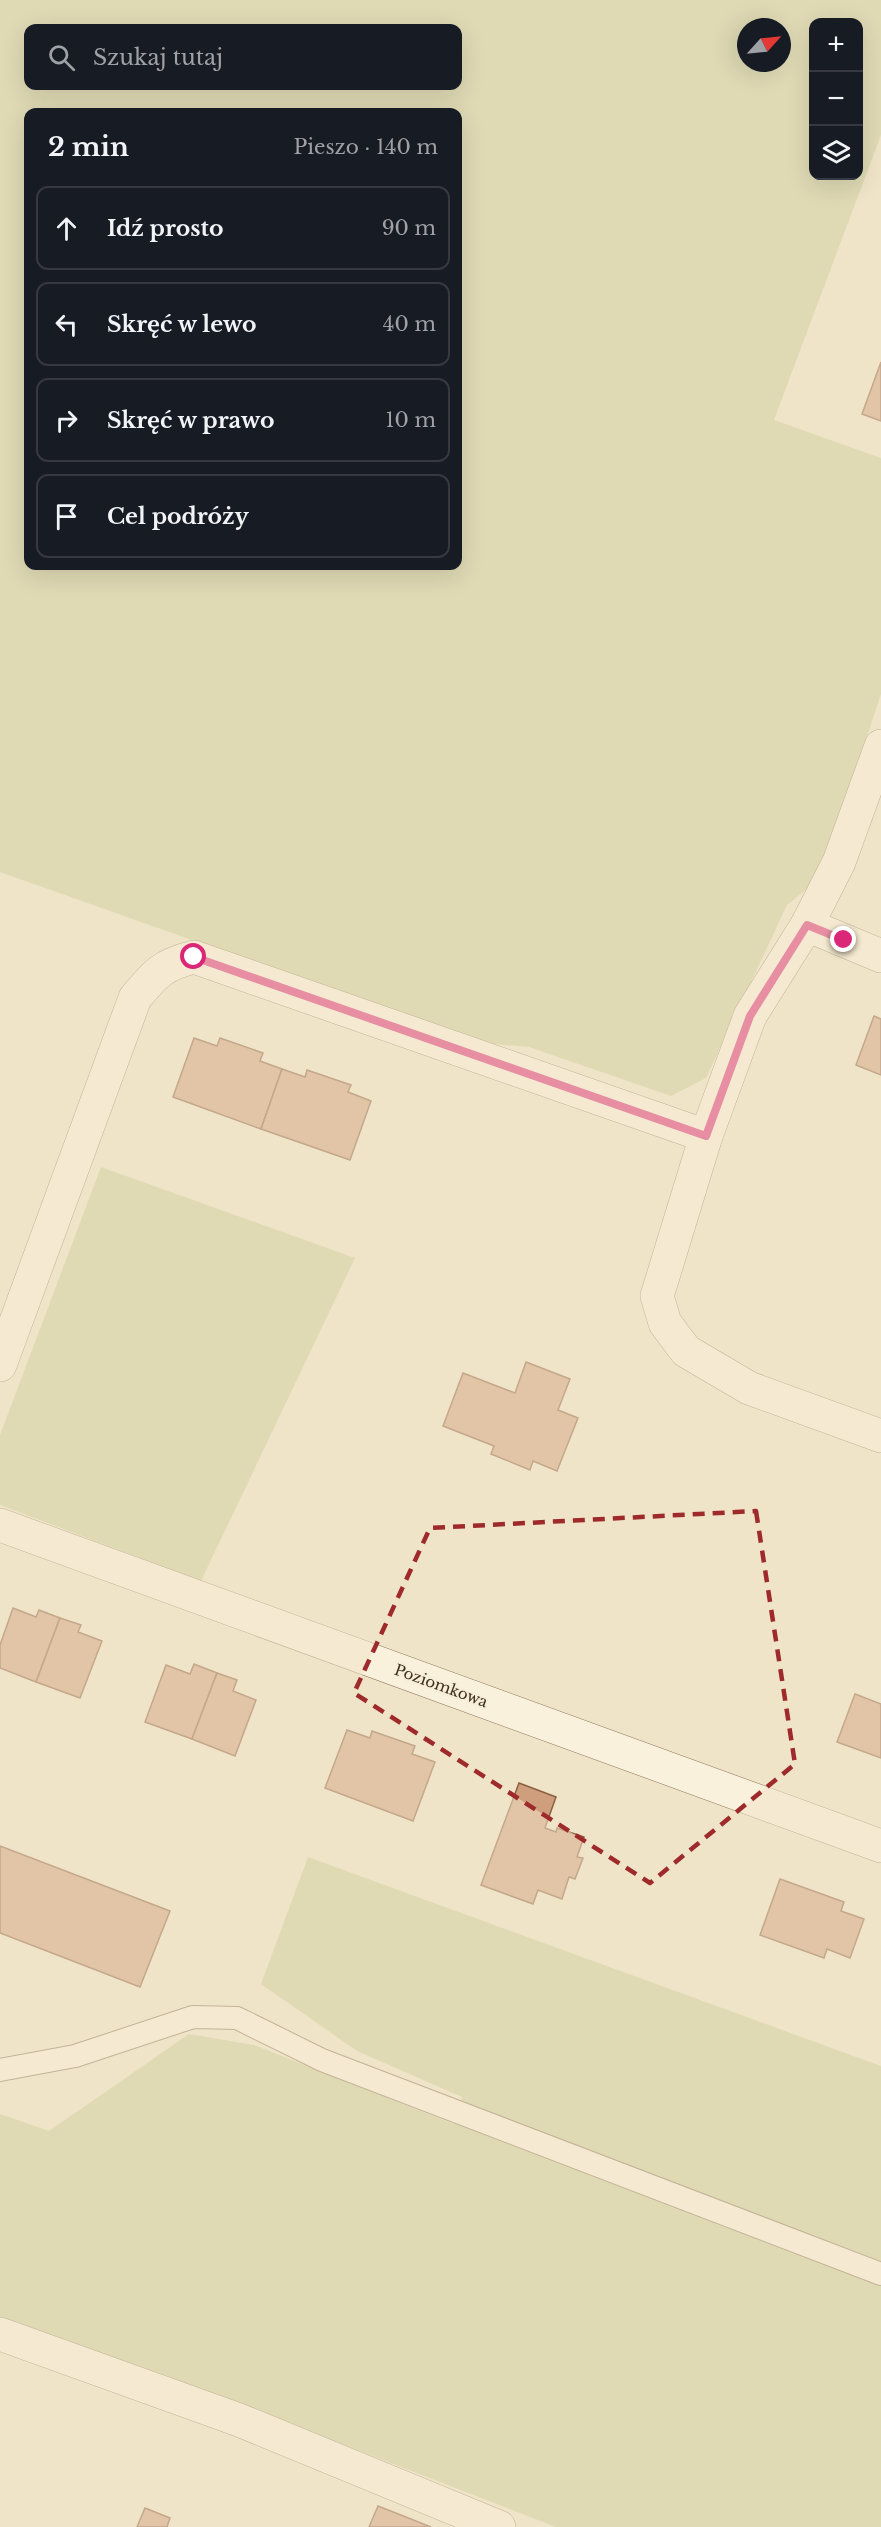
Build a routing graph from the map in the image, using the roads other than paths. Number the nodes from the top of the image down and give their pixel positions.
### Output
1 (881, 746) edge
2 (807, 925) junction
3 (881, 956) edge
4 (706, 1136) junction
5 (0, 1365) edge
6 (881, 1436) edge
7 (0, 1525) edge
8 (881, 1846) edge
9 (0, 2070) edge
10 (881, 2274) edge
11 (0, 2334) edge
12 (499, 2527) edge

1 - 2 street
2 - 3 street
2 - 4 street
4 - 5 street
4 - 6 street
7 - 8 street, Poziomkowa
9 - 10 lane
11 - 12 street

